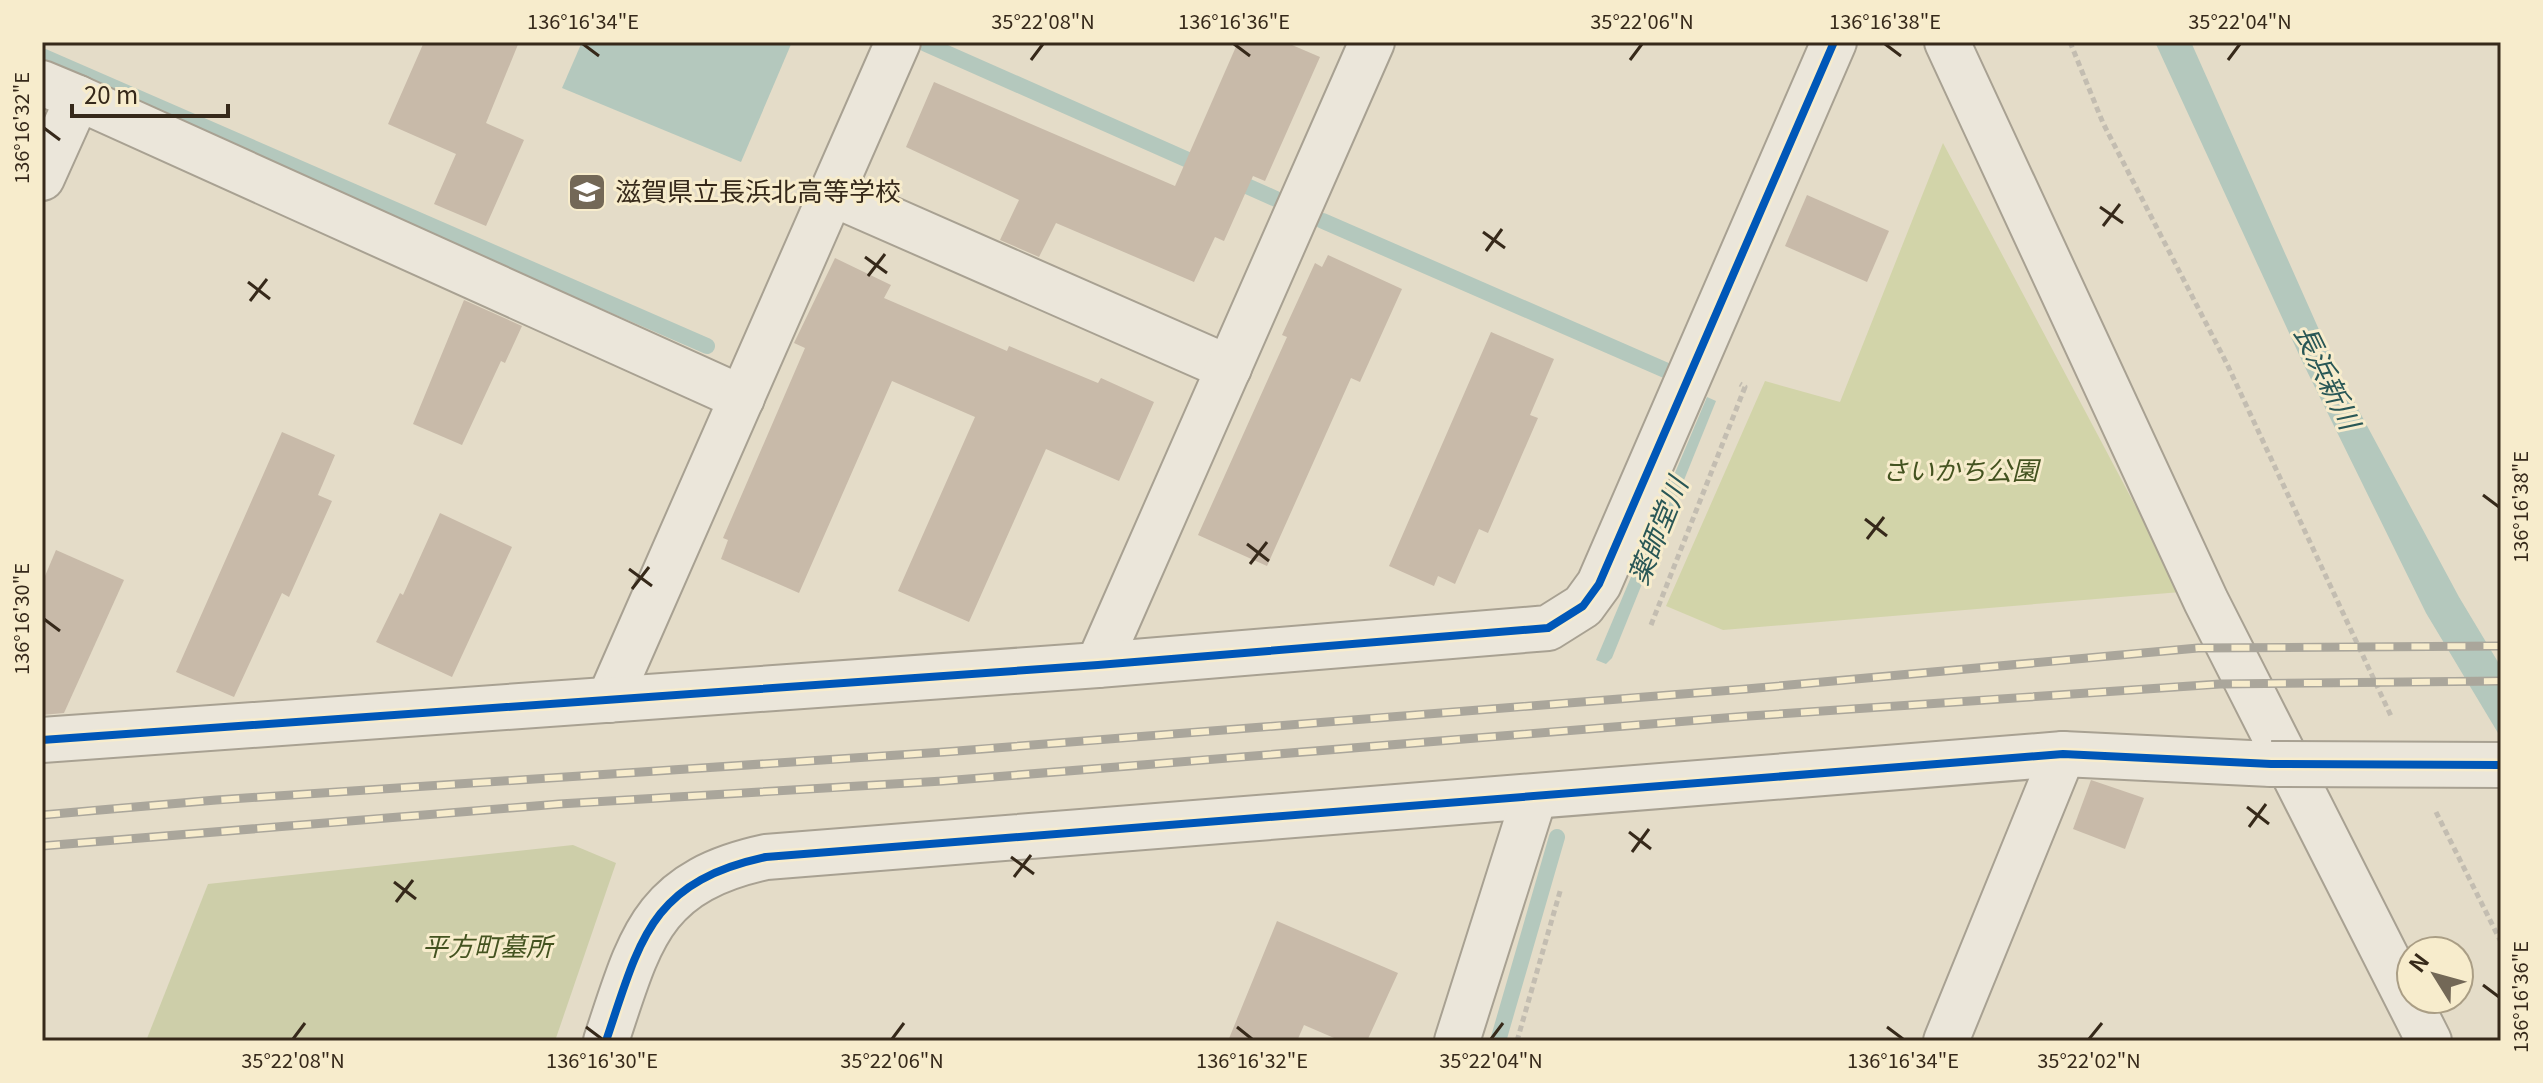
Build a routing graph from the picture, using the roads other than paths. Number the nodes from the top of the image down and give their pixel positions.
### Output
1 (898, 42) edge
2 (1372, 42) edge
3 (1834, 42) edge
4 (1947, 42) edge
5 (60, 90) edge
6 (42, 178) edge
7 (831, 193) junction
8 (1229, 368) junction
9 (742, 398) junction
10 (1098, 665) junction
11 (609, 700) junction
12 (42, 740) edge
13 (2063, 754) junction
14 (2501, 765) edge
15 (1534, 798) junction
16 (606, 1041) edge
17 (1457, 1041) edge
18 (1946, 1041) edge
19 (2429, 1041) edge

1 - 7 street
2 - 8 street
3 - 10 street
4 - 19 street
5 - 6 street
5 - 9 street
7 - 8 street
7 - 9 street
8 - 10 street
9 - 11 street
10 - 11 street
11 - 12 street
13 - 14 street, bridge
13 - 15 street
13 - 18 street
15 - 16 street
15 - 17 street

